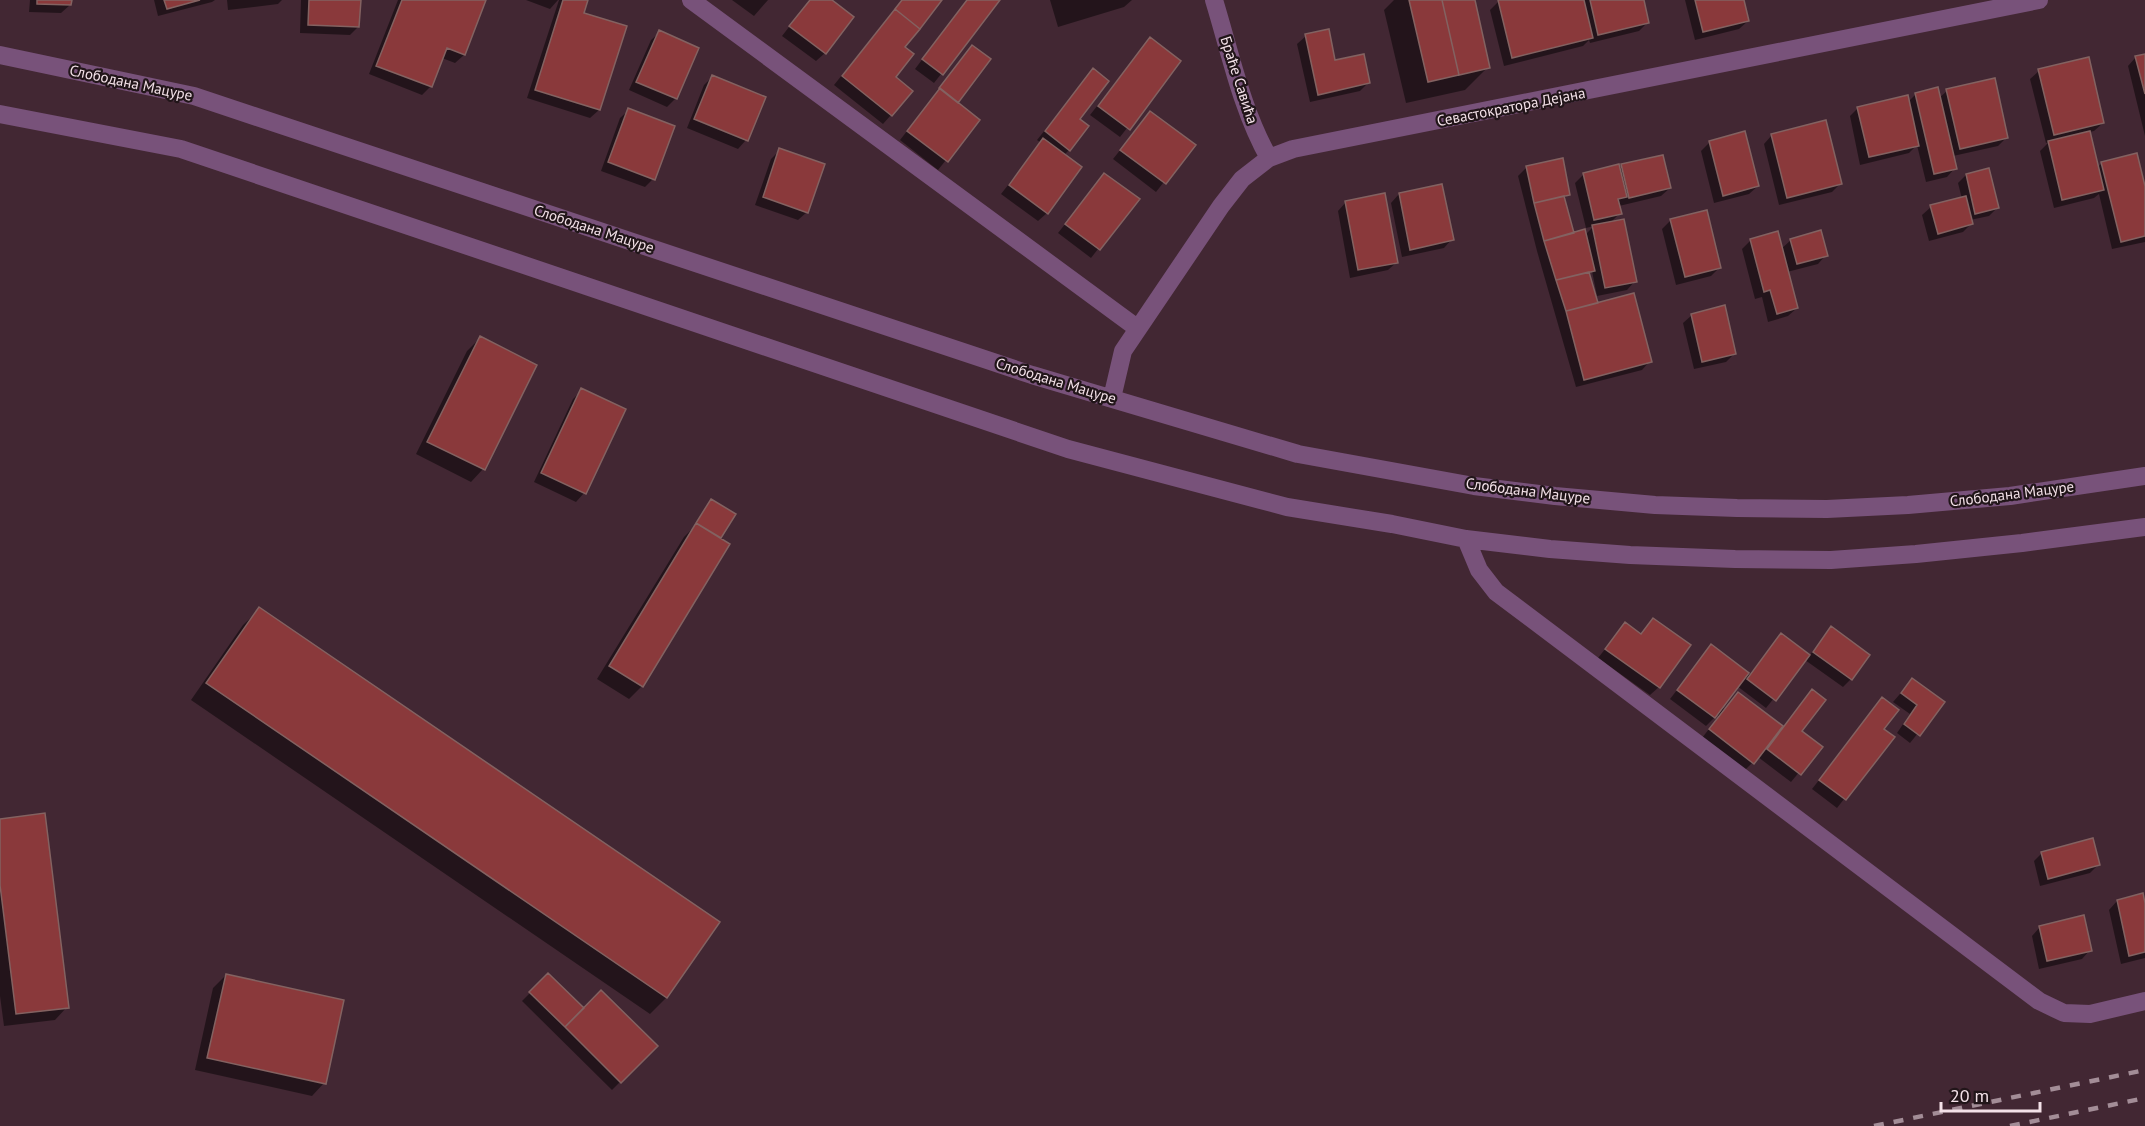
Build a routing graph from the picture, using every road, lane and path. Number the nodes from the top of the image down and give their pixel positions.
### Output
1 (691, 0) edge
2 (1214, 0) edge
3 (2039, 0) edge
4 (0, 55) edge
5 (0, 114) edge
6 (1269, 158) junction
7 (1137, 328) junction
8 (1112, 398) junction
9 (2145, 476) edge
10 (2145, 527) edge
11 (1466, 539) junction
12 (2145, 1001) edge

1 - 7 street
2 - 6 street, Браће Савића
3 - 6 street, Севастократора Дејана
4 - 8 street, Слободана Мацуре
5 - 11 street
6 - 7 street, Севастократора Дејана
7 - 8 street, Севастократора Дејана
8 - 9 street, Слободана Мацуре
10 - 11 street
11 - 12 street

